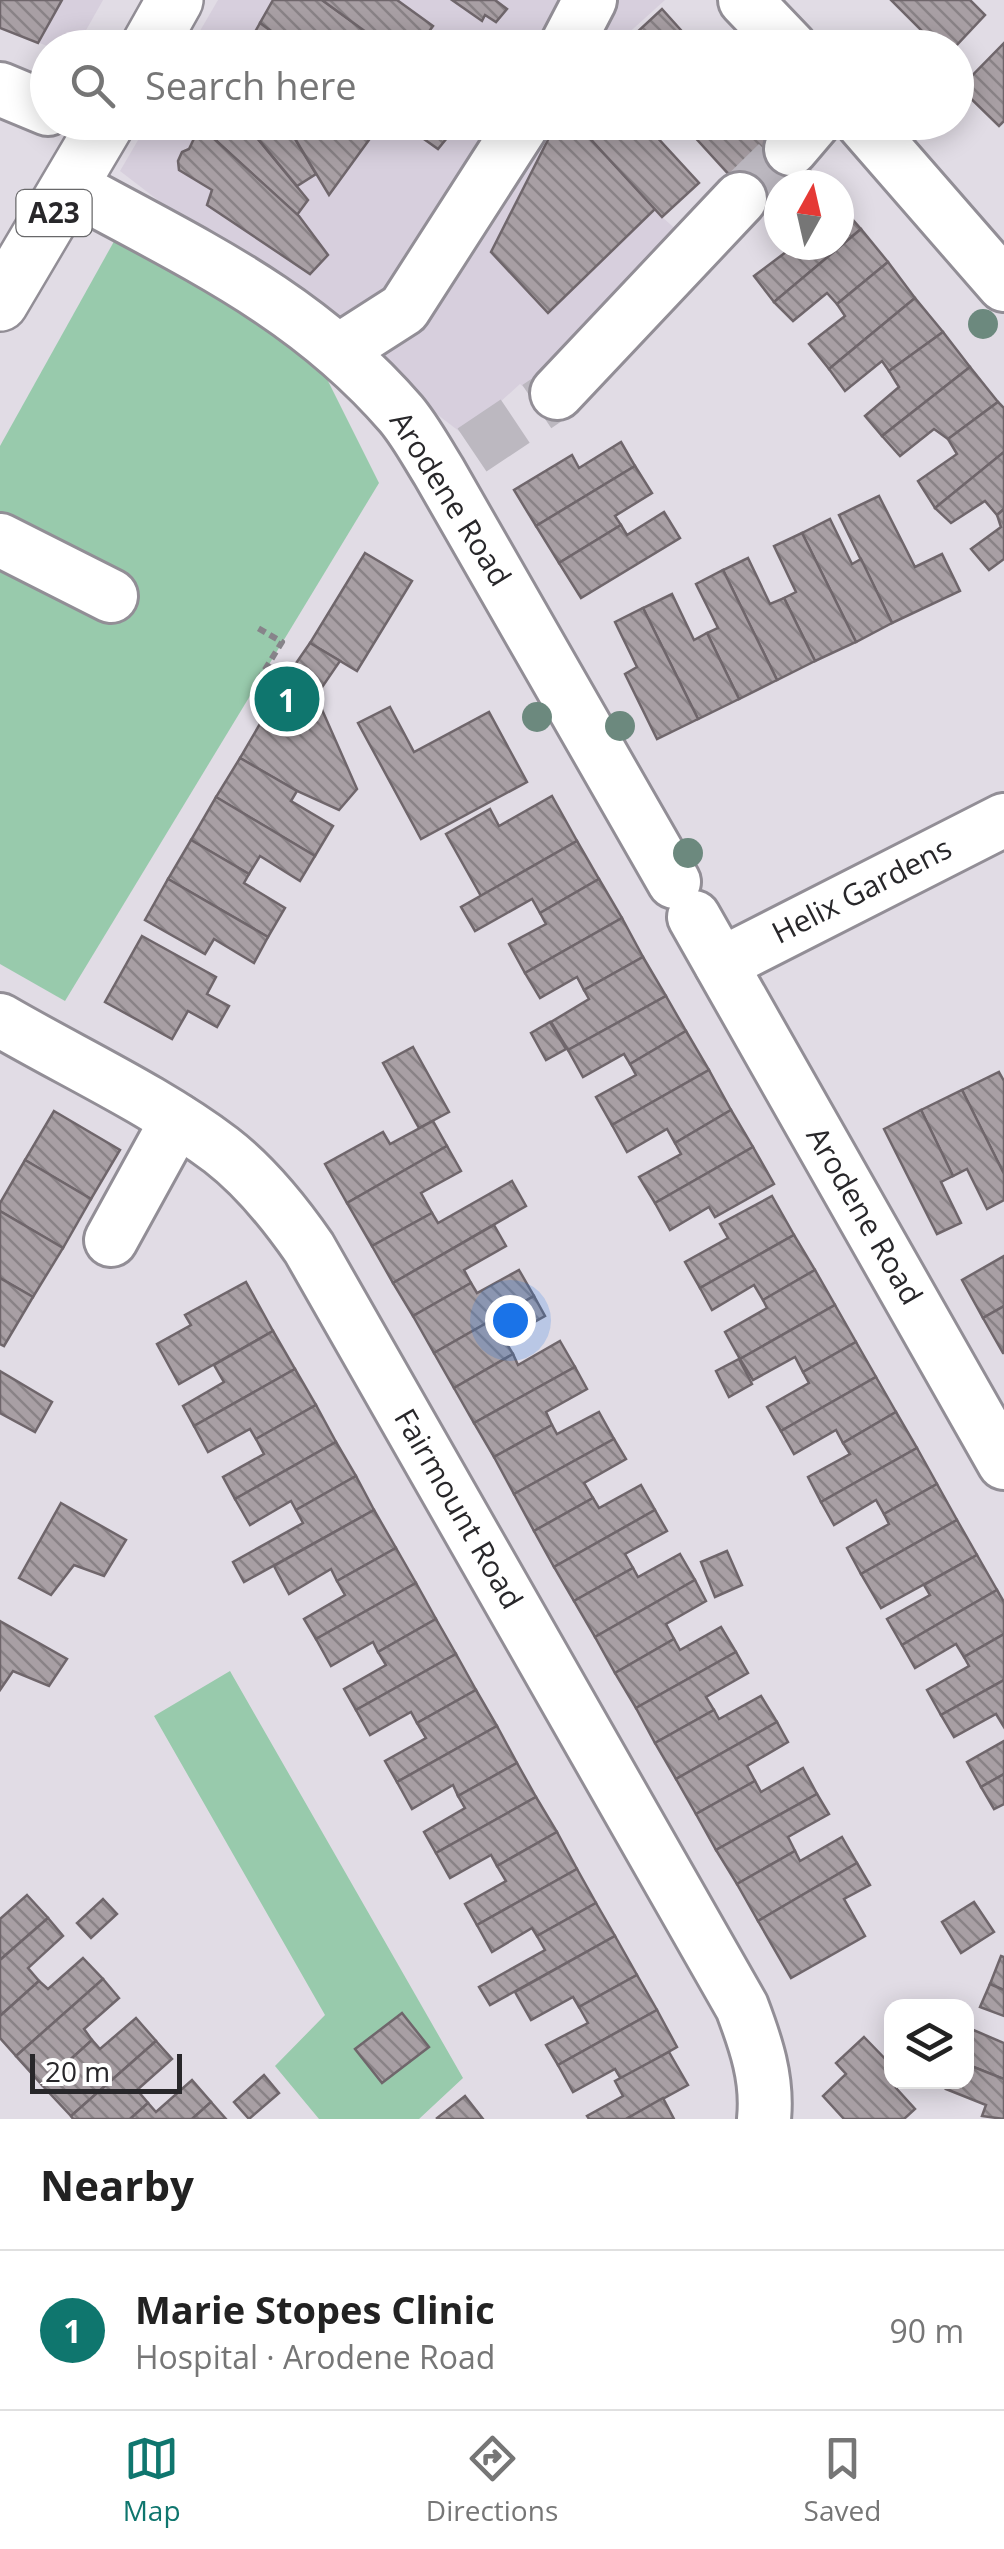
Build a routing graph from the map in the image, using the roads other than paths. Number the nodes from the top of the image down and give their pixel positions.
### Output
1 (175, 0) edge
2 (590, 0) edge
3 (746, 0) edge
4 (158, 30) edge
5 (574, 30) edge
6 (774, 30) edge
7 (0, 89) edge
8 (30, 102) edge
9 (88, 140) edge
10 (512, 140) edge
11 (878, 140) edge
12 (70, 186) junction
13 (740, 198) tunnel mouth
14 (1004, 284) edge
15 (0, 303) edge
16 (340, 350) junction
17 (557, 393) tunnel mouth
18 (0, 540) edge
19 (112, 596) dead end
20 (1004, 820) edge
21 (722, 964) junction
22 (0, 1020) edge
23 (177, 1120) junction
24 (111, 1240) dead end
25 (1004, 1463) edge
26 (764, 2119) edge

1 - 4 highway
2 - 5 street
3 - 6 street
7 - 8 street
9 - 12 highway, A23
10 - 16 street
11 - 14 street
12 - 15 highway, A23
12 - 16 street, Arodene Road
13 - 17 street
16 - 21 street, Arodene Road
18 - 19 street
20 - 21 street, Helix Gardens
21 - 25 street, Arodene Road
22 - 23 street, Fairmount Road
23 - 24 street
23 - 26 street, Fairmount Road

